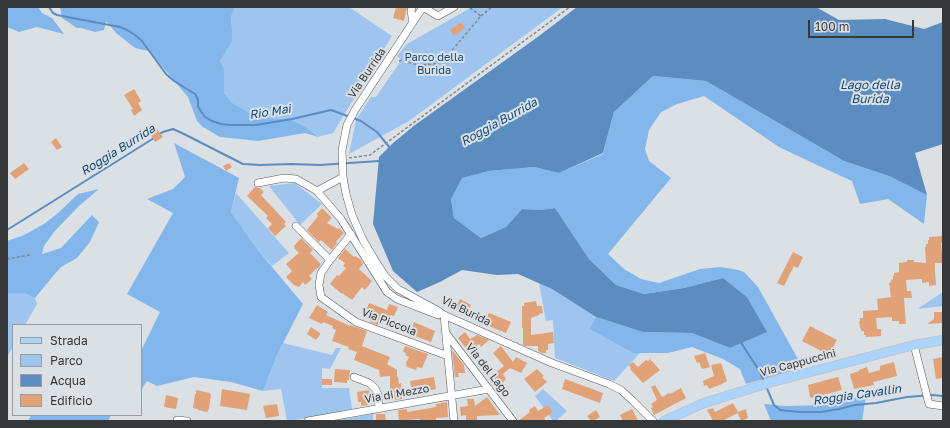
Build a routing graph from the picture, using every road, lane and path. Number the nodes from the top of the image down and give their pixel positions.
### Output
1 (412, 7) edge
2 (423, 7) edge
3 (454, 7) edge
4 (469, 7) edge
5 (492, 7) edge
6 (570, 7) edge
7 (481, 16) junction
8 (414, 22) junction
9 (399, 61) dead end
10 (342, 158) junction
11 (343, 177) junction
12 (258, 182) dead end
13 (317, 191) junction
14 (296, 226) dead end
15 (351, 234) junction
16 (30, 255) dead end
17 (7, 259) edge
18 (330, 260) junction
19 (444, 315) junction
20 (446, 333) junction
21 (943, 340) edge
22 (914, 345) junction
23 (448, 356) junction
24 (354, 377) dead end
25 (489, 389) junction
26 (452, 396) junction
27 (943, 406) edge
28 (379, 408) junction
29 (177, 421) edge
30 (187, 421) edge
31 (308, 421) edge
32 (454, 421) edge
33 (513, 421) edge
34 (653, 421) edge
35 (664, 421) edge

1 - 8 street
2 - 3 street
2 - 8 street, Via Burrida
4 - 7 path
5 - 7 path
6 - 10 path
7 - 9 path
8 - 10 street, Via Burrida
10 - 11 street, Via Burida
11 - 13 street
11 - 19 street, Via Burida
12 - 13 street
13 - 15 street
14 - 18 street
15 - 18 street, Via Piccola
15 - 19 street
16 - 17 path
18 - 23 street, Via Piccola
19 - 20 street
19 - 34 street, Via Burida
20 - 23 street
20 - 25 street, Via del Lago
21 - 22 main road, Via Cappuccini
22 - 27 street
22 - 35 main road, Via Cappuccini
23 - 26 street
24 - 28 street
25 - 26 street, Via di Mezzo
25 - 33 street, Via del Lago
26 - 28 street, Via di Mezzo
26 - 32 street
28 - 31 street, Via di Mezzo
29 - 30 street

